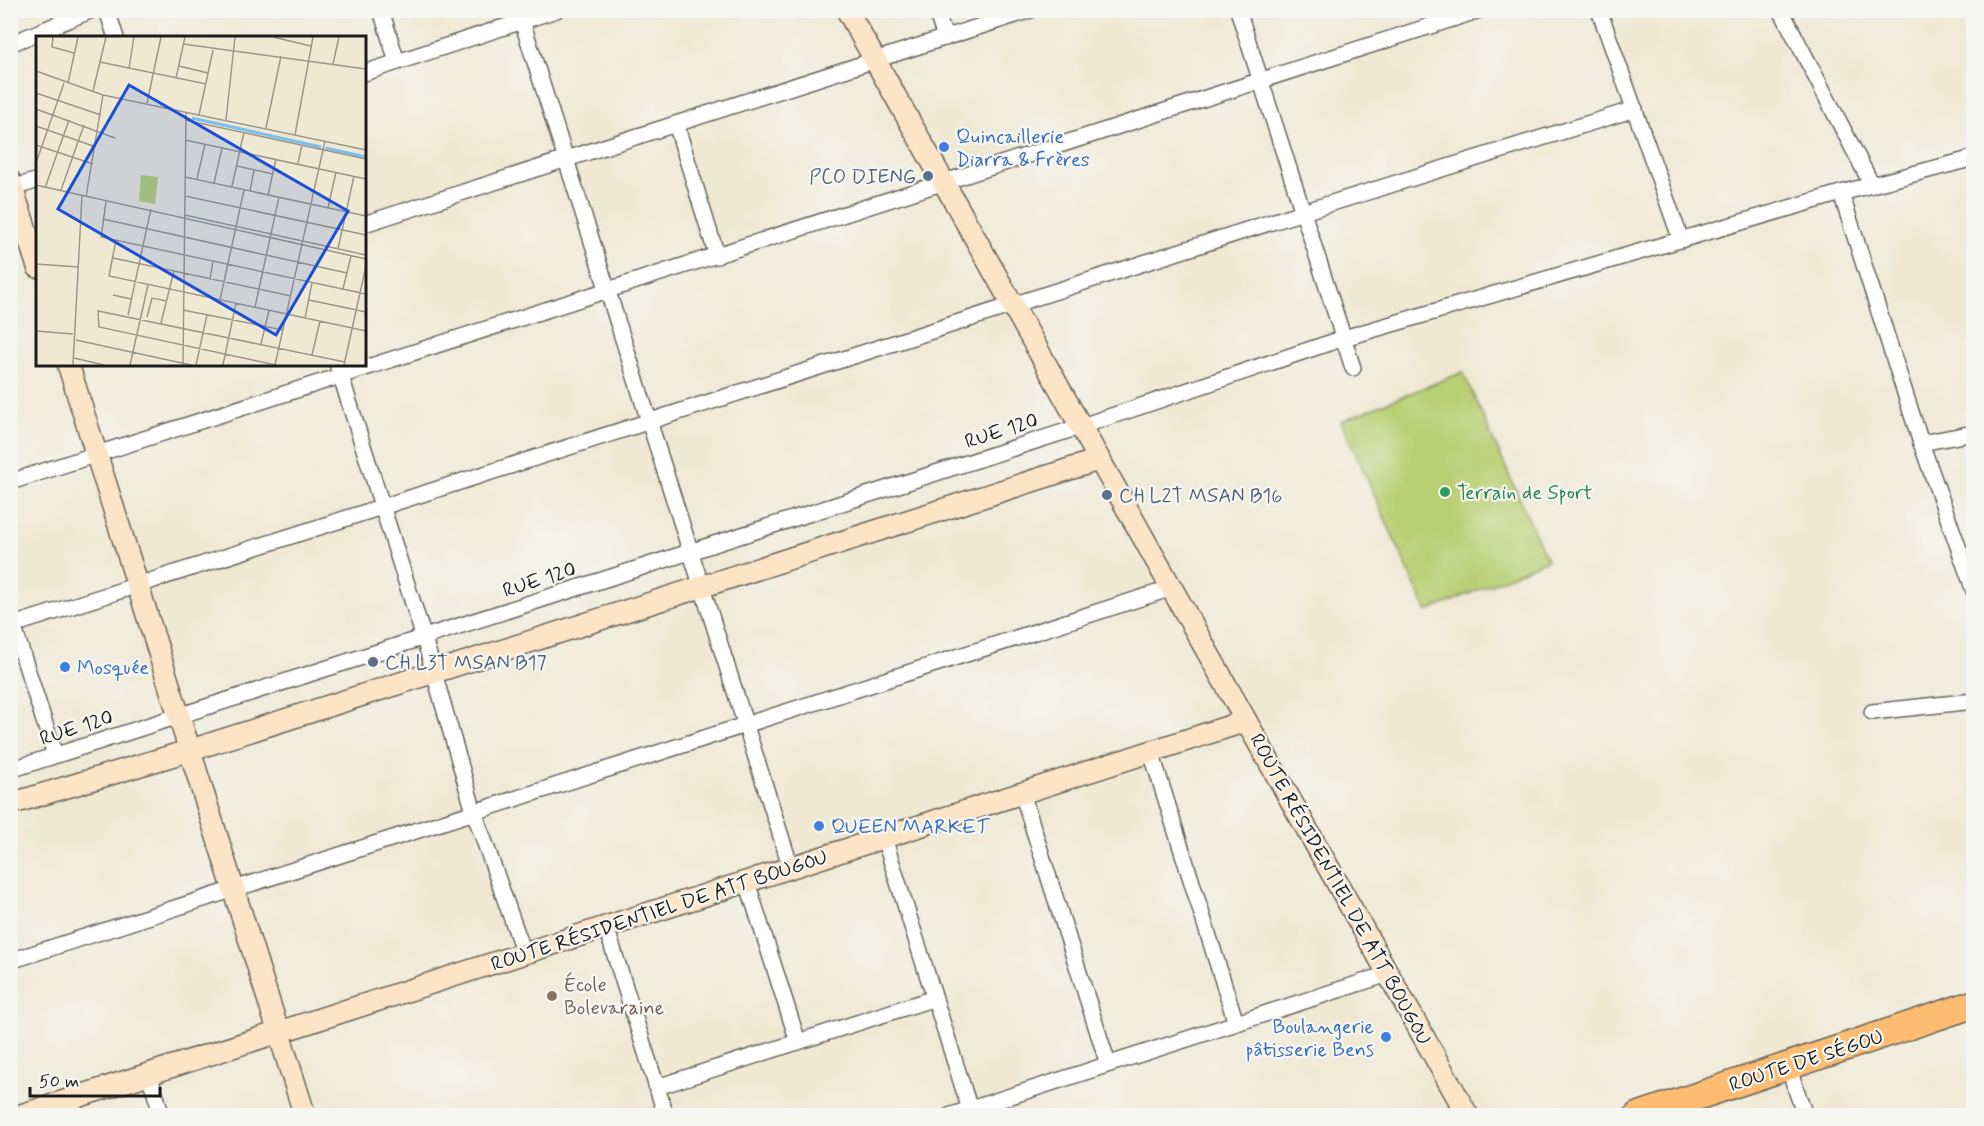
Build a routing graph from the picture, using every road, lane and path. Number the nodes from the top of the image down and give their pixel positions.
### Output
1 (92, 10) edge
2 (107, 10) edge
3 (381, 10) edge
4 (556, 10) edge
5 (847, 10) edge
6 (936, 10) edge
7 (1031, 10) edge
8 (1238, 10) edge
9 (1480, 10) edge
10 (1599, 10) edge
11 (1781, 10) edge
12 (1460, 14) edge
13 (522, 21) junction
14 (115, 36) edge
15 (945, 38) junction
16 (10, 44) edge
17 (874, 60) junction
18 (397, 62) junction
19 (366, 72) edge
20 (1261, 82) junction
21 (1635, 109) junction
22 (676, 124) junction
23 (1974, 158) edge
24 (566, 159) junction
25 (36, 180) edge
26 (943, 183) junction
27 (1872, 184) junction
28 (11, 186) edge
29 (1841, 193) junction
30 (1303, 212) junction
31 (366, 223) edge
32 (1681, 240) junction
33 (717, 256) junction
34 (36, 261) edge
35 (608, 291) junction
36 (1011, 306) junction
37 (1344, 338) junction
38 (366, 363) edge
39 (69, 366) edge
40 (356, 366) edge
41 (1353, 368) dead end
42 (339, 371) edge
43 (649, 422) junction
44 (1079, 427) junction
45 (1974, 433) edge
46 (1921, 443) junction
47 (97, 454) junction
48 (1098, 460) junction
49 (10, 482) edge
50 (382, 507) junction
51 (691, 552) junction
52 (1970, 573) edge
53 (137, 585) junction
54 (703, 587) junction
55 (1172, 588) junction
56 (1974, 591) edge
57 (12, 626) edge
58 (424, 638) junction
59 (434, 673) junction
60 (1974, 701) edge
61 (1872, 712) dead end
62 (179, 715) junction
63 (1246, 721) junction
64 (746, 725) junction
65 (191, 750) junction
66 (1151, 752) junction
67 (55, 755) junction
68 (10, 770) edge
69 (1022, 793) junction
70 (10, 804) edge
71 (474, 812) junction
72 (884, 838) junction
73 (791, 868) junction
74 (747, 882) junction
75 (233, 889) junction
76 (606, 927) junction
77 (524, 953) junction
78 (10, 961) edge
79 (1388, 974) junction
80 (935, 998) junction
81 (1974, 1004) edge
82 (1236, 1023) junction
83 (279, 1031) junction
84 (798, 1042) junction
85 (1108, 1064) junction
86 (1788, 1066) junction
87 (149, 1074) junction
88 (657, 1087) junction
89 (971, 1112) edge
90 (1460, 1114) edge
91 (18, 1116) edge
92 (162, 1116) edge
93 (305, 1116) edge
94 (666, 1116) edge
95 (949, 1116) edge
96 (1638, 1116) edge
97 (1805, 1116) edge

1 - 16 street
2 - 14 street
3 - 18 street
4 - 13 street
5 - 17 street
6 - 15 street
7 - 15 street
8 - 20 street
9 - 12 street
10 - 21 street
11 - 27 street
12 - 20 street
13 - 18 street
13 - 24 street
15 - 17 street
17 - 22 street
17 - 26 street
18 - 19 street
20 - 26 street
20 - 30 street
21 - 30 street
21 - 32 street
22 - 24 street
22 - 33 street
23 - 27 street, RUE 120
24 - 31 street
24 - 35 street
25 - 28 street
26 - 33 street
26 - 36 street
27 - 29 street, RUE 120
28 - 34 street
29 - 32 street, RUE 120
29 - 46 street
30 - 36 street
30 - 37 street
32 - 37 street, RUE 120
33 - 35 street
35 - 38 street
35 - 43 street
36 - 43 street
36 - 44 street
37 - 41 street
37 - 44 street, RUE 120
39 - 47 street
40 - 42 street
42 - 47 street
42 - 50 street
43 - 50 street
43 - 51 street
44 - 48 street
44 - 51 street, RUE 120
45 - 46 street
46 - 52 street
47 - 49 street
47 - 53 street
48 - 54 street
48 - 55 street
50 - 53 street
50 - 58 street
51 - 54 street
51 - 58 street, RUE 120
52 - 56 street
53 - 57 street
53 - 62 street
54 - 59 street
54 - 64 street
55 - 63 street
55 - 64 street
57 - 67 street
58 - 59 street
58 - 62 street, RUE 120
59 - 65 street
59 - 71 street
60 - 61 street
62 - 65 street
62 - 67 street, RUE 120
63 - 66 street, ROUTE RÉSIDENTIEL DE ATT BOUGOU
63 - 79 street, ROUTE RÉSIDENTIEL DE ATT BOUGOU
64 - 71 street
64 - 73 street
65 - 70 street
65 - 75 street
66 - 69 street, ROUTE RÉSIDENTIEL DE ATT BOUGOU
66 - 82 street
67 - 68 street, RUE 120
69 - 72 street, ROUTE RÉSIDENTIEL DE ATT BOUGOU
69 - 85 street
71 - 75 street
71 - 77 street
72 - 73 street, ROUTE RÉSIDENTIEL DE ATT BOUGOU
72 - 80 street
73 - 74 street, ROUTE RÉSIDENTIEL DE ATT BOUGOU
74 - 76 street, ROUTE RÉSIDENTIEL DE ATT BOUGOU
74 - 84 street
75 - 78 street
75 - 83 street
76 - 77 street, ROUTE RÉSIDENTIEL DE ATT BOUGOU
76 - 88 street
77 - 83 street, ROUTE RÉSIDENTIEL DE ATT BOUGOU
79 - 82 street
79 - 90 street, ROUTE RÉSIDENTIEL DE ATT BOUGOU
80 - 84 street
80 - 89 street
81 - 86 highway, ROUTE DE SÉGOU
82 - 85 street
83 - 87 street, ROUTE RÉSIDENTIEL DE ATT BOUGOU
83 - 93 street
84 - 88 street
85 - 89 street
86 - 96 highway, ROUTE DE SÉGOU
86 - 97 street
87 - 91 street, ROUTE RÉSIDENTIEL DE ATT BOUGOU
87 - 92 street
88 - 94 street
89 - 95 street

